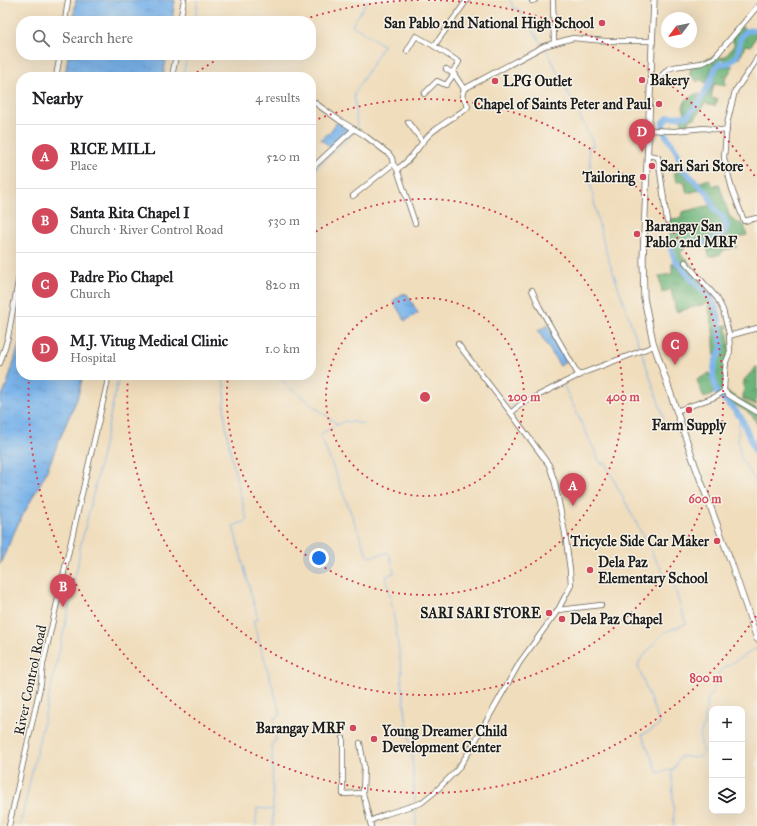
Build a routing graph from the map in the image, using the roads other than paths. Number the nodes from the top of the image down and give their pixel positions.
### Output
1 (68, 0) edge
2 (184, 0) edge
3 (467, 0) edge
4 (553, 0) edge
5 (654, 0) edge
6 (757, 7) edge
7 (66, 16) edge
8 (181, 16) edge
9 (652, 41) junction
10 (554, 43) junction
11 (434, 46) junction
12 (407, 51) dead end
13 (757, 58) edge
14 (59, 60) edge
15 (175, 60) edge
16 (446, 69) dead end
17 (57, 72) edge
18 (173, 72) edge
19 (453, 73) junction
20 (651, 87) junction
21 (464, 89) junction
22 (424, 94) dead end
23 (316, 104) edge
24 (408, 122) dead end
25 (356, 130) junction
26 (649, 130) junction
27 (727, 131) junction
28 (422, 142) junction
29 (648, 155) junction
30 (393, 164) junction
31 (316, 165) edge
32 (397, 168) junction
33 (353, 196) dead end
34 (757, 218) edge
35 (667, 221) dead end
36 (415, 223) dead end
37 (685, 262) dead end
38 (532, 290) dead end
39 (16, 292) edge
40 (757, 328) edge
41 (729, 336) junction
42 (458, 344) dead end
43 (654, 346) junction
44 (0, 363) edge
45 (579, 376) junction
46 (107, 380) edge
47 (722, 392) junction
48 (676, 411) junction
49 (757, 412) edge
50 (511, 413) junction
51 (601, 605) dead end
52 (558, 610) junction
53 (757, 639) edge
54 (343, 738) dead end
55 (360, 743) dead end
56 (363, 793) junction
57 (371, 824) edge
58 (9, 826) edge

1 - 7 street
2 - 8 street
3 - 11 street
4 - 10 street
5 - 9 main road
6 - 20 street
9 - 10 street
9 - 20 main road
10 - 21 street
11 - 12 street
11 - 19 street
13 - 27 street
14 - 17 street
15 - 18 street
16 - 19 street
19 - 21 street
19 - 22 street
20 - 26 main road
21 - 28 street
23 - 25 street
24 - 28 street
25 - 30 street
25 - 31 street
26 - 27 street
26 - 29 main road
27 - 34 street
28 - 32 street
29 - 35 street
29 - 43 main road
30 - 32 street
30 - 33 street
32 - 36 street
37 - 41 street
38 - 45 street
39 - 44 street
40 - 41 street
41 - 47 street
42 - 50 street
43 - 45 street
43 - 48 main road
45 - 50 street
46 - 58 street, River Control Road
47 - 48 street
47 - 49 street
48 - 53 main road
50 - 52 street
51 - 52 street
52 - 57 street
54 - 56 street
55 - 56 street
56 - 57 street

